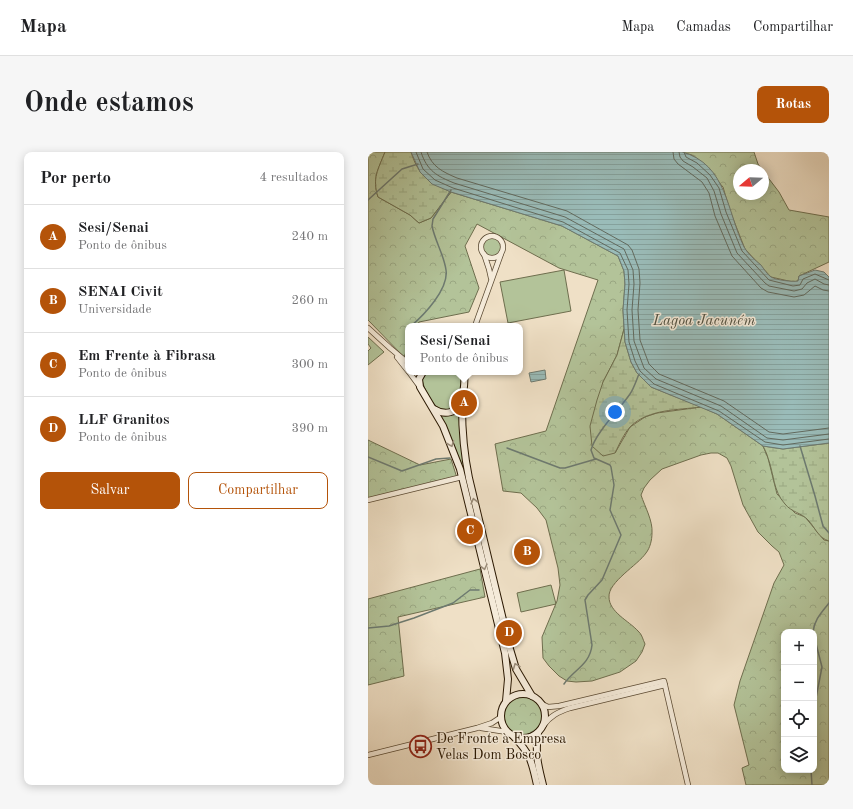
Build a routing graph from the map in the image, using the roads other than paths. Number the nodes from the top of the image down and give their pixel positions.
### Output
1 (483, 253) junction
2 (500, 254) junction
3 (491, 280) junction
4 (476, 323) edge
5 (368, 328) edge
6 (390, 348) junction
7 (405, 360) edge
8 (405, 367) edge
9 (411, 375) edge
10 (422, 375) edge
11 (465, 375) edge
12 (420, 387) junction
13 (462, 402) junction
14 (434, 409) junction
15 (462, 477) junction
16 (368, 500) edge
17 (665, 683) junction
18 (532, 696) junction
19 (506, 701) junction
20 (542, 704) junction
21 (500, 717) junction
22 (543, 726) junction
23 (477, 728) junction
24 (507, 732) junction
25 (538, 733) junction
26 (513, 736) junction
27 (368, 755) edge
28 (537, 785) edge
29 (543, 785) edge
30 (688, 785) edge

1 - 2 street
1 - 2 street
1 - 3 street
2 - 3 street
3 - 4 street
5 - 6 street
6 - 7 street
6 - 8 street
9 - 12 street
10 - 12 street
11 - 13 street
12 - 14 street
13 - 14 street
18 -> 13 street
14 -> 15 street
15 - 16 street
15 -> 19 street
17 - 20 street
17 - 22 street
17 - 30 street
18 - 19 street
18 - 20 street
19 - 21 street
20 - 22 street
21 - 23 street
21 - 24 street
22 - 25 street
23 - 24 street
23 - 27 street
24 - 26 street
25 - 26 street
25 - 29 street
26 - 28 street

